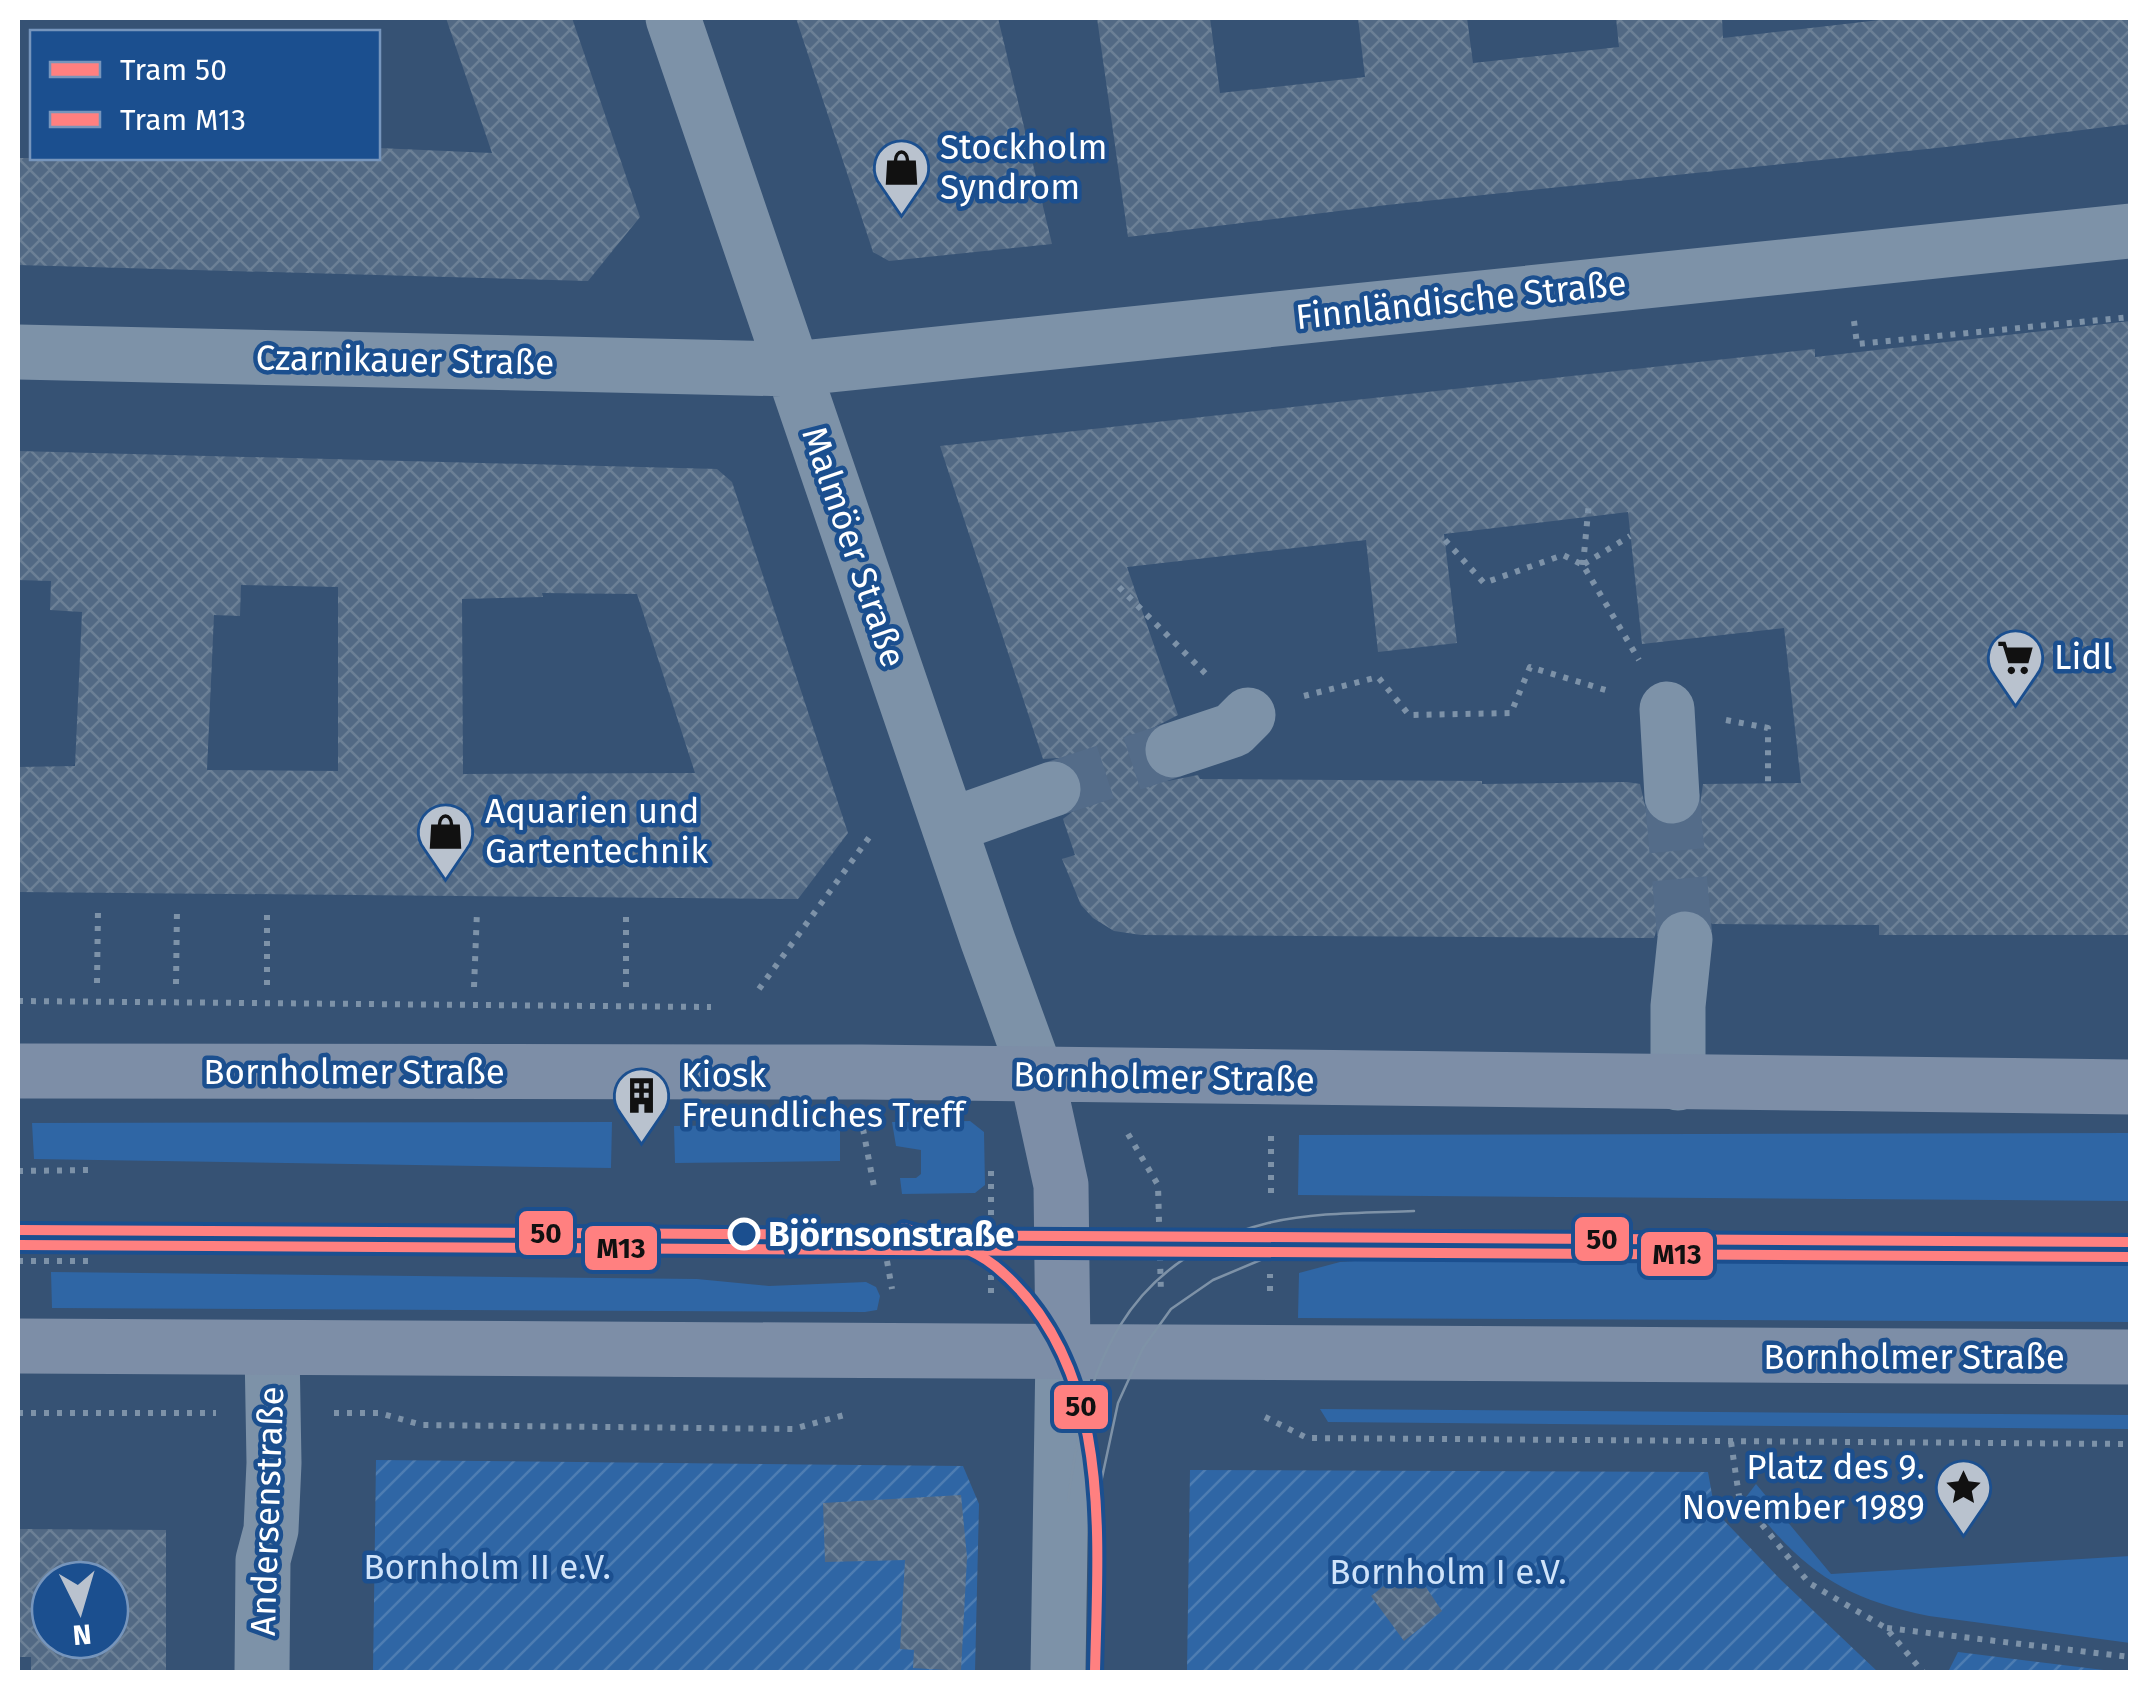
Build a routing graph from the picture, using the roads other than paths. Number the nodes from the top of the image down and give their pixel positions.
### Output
1 (673, 18) edge
2 (2130, 231) edge
3 (18, 352) edge
4 (792, 368) junction
5 (1667, 709) road end
6 (1248, 715) road end
7 (1173, 750) tunnel mouth
8 (1053, 789) tunnel mouth
9 (1672, 796) tunnel mouth
10 (949, 826) junction
11 (1685, 939) tunnel mouth
12 (18, 1071) edge
13 (1037, 1076) junction
14 (1678, 1083) junction
15 (2130, 1087) edge
16 (18, 1346) edge
17 (272, 1349) junction
18 (1063, 1352) junction
19 (2130, 1357) edge
20 (262, 1672) edge
21 (1058, 1672) edge

1 - 4 street, Malmöer Straße
2 - 4 street, Finnländische Straße
3 - 4 street, Czarnikauer Straße
4 - 10 street, Malmöer Straße
5 - 9 street
6 - 7 street
8 - 10 street
10 - 13 street, Malmöer Straße
11 - 14 street
12 - 13 main road, Bornholmer Straße
13 - 14 main road, Bornholmer Straße
13 - 18 main road
14 - 15 main road, Bornholmer Straße
16 - 17 main road, Bornholmer Straße
17 - 18 main road, Bornholmer Straße
17 - 20 street, Andersenstraße
18 - 19 main road, Bornholmer Straße
18 - 21 street

